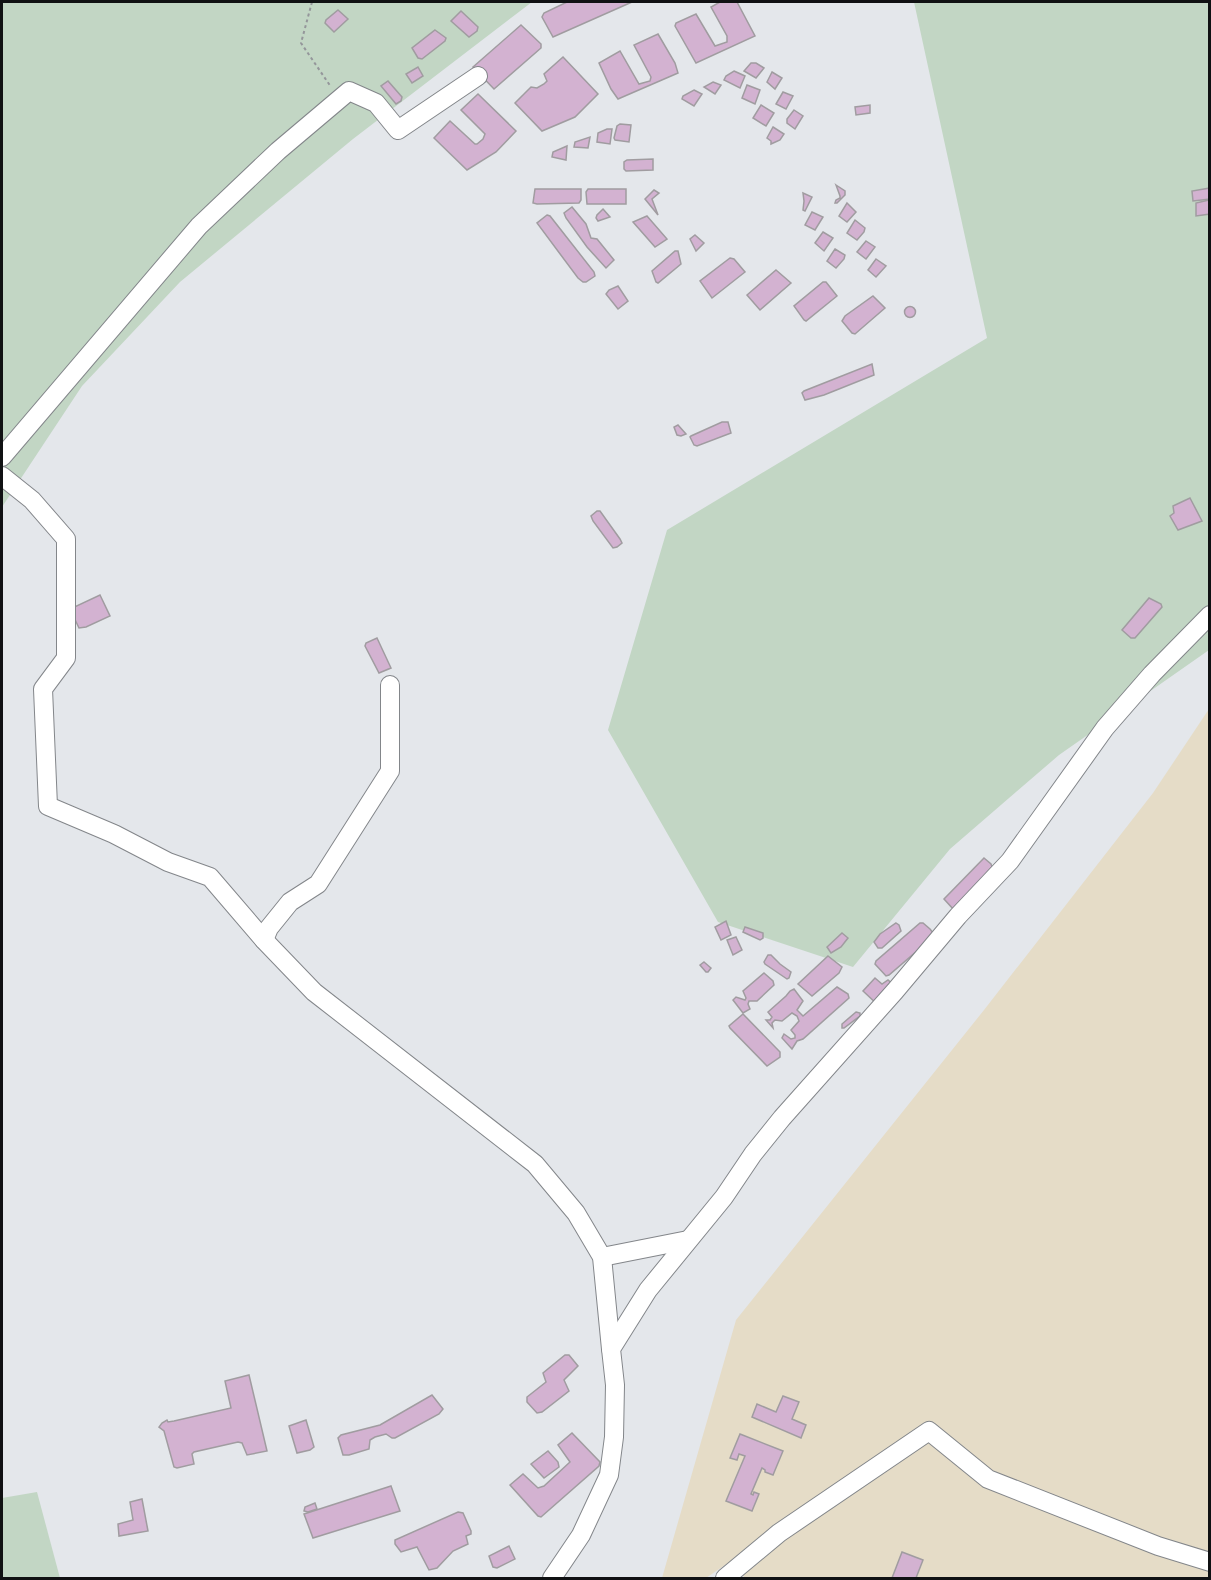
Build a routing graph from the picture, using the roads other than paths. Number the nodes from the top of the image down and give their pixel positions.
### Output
1 (478, 76) dead end
2 (2, 457) edge
3 (2, 476) edge
4 (1209, 615) edge
5 (390, 685) dead end
6 (264, 940) junction
7 (688, 1240) junction
8 (602, 1257) junction
9 (611, 1349) junction
10 (1209, 1562) edge
11 (552, 1578) edge
12 (725, 1578) edge

1 - 2 lane
3 - 6 lane
4 - 7 lane
5 - 6 lane
6 - 8 lane
7 - 8 lane
7 - 9 lane
8 - 9 lane
9 - 11 lane
10 - 12 lane

